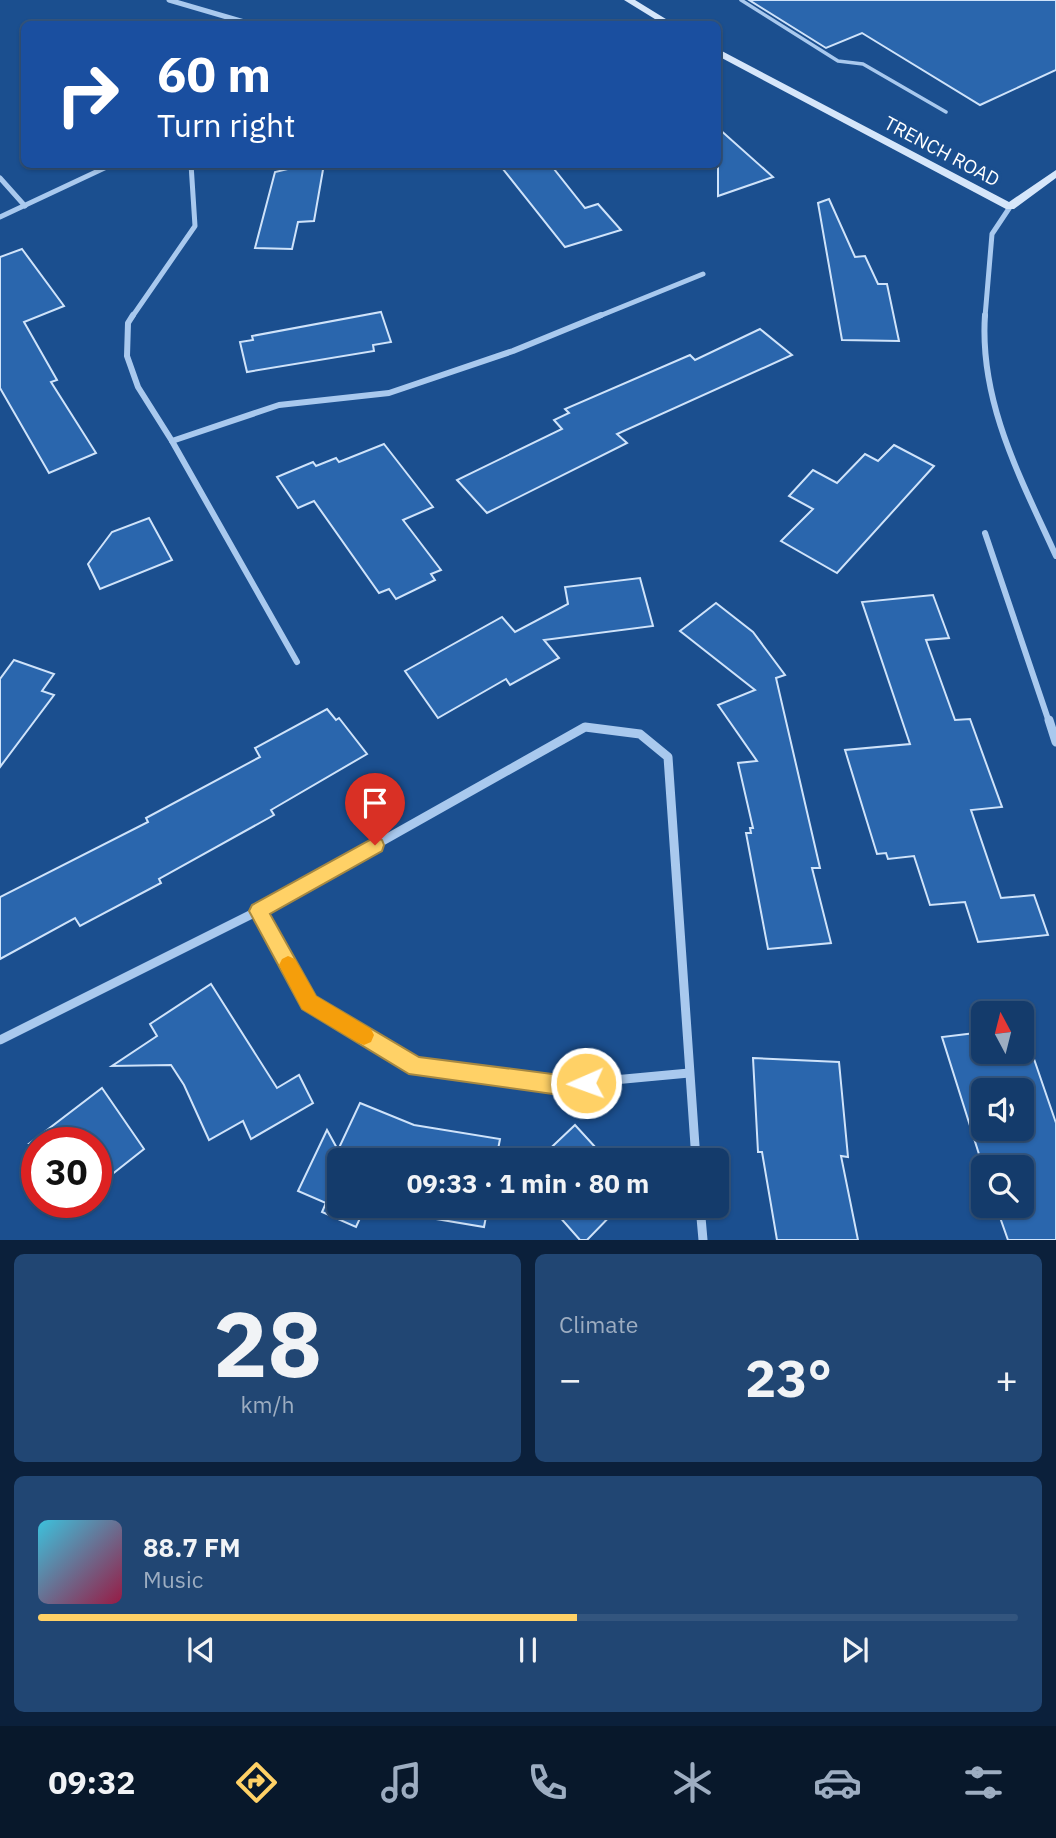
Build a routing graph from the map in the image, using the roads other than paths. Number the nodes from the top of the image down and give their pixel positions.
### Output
1 (169, 0) edge
2 (629, 0) edge
3 (741, 0) edge
4 (241, 21) edge
5 (664, 21) edge
6 (721, 54) edge
7 (946, 112) dead end
8 (105, 168) edge
9 (191, 168) edge
10 (1056, 173) edge
11 (0, 178) edge
12 (25, 206) junction
13 (1010, 207) junction
14 (0, 217) edge
15 (704, 274) dead end
16 (172, 441) junction
17 (985, 533) dead end
18 (1056, 555) edge
19 (297, 662) dead end
20 (1056, 743) edge
21 (258, 911) junction
22 (0, 1040) edge
23 (689, 1073) junction
24 (695, 1148) edge
25 (701, 1218) edge
26 (703, 1240) edge

1 - 4 street
2 - 5 street
3 - 7 lane
6 - 13 street, TRENCH ROAD
8 - 12 street
9 - 16 street
10 - 13 street
11 - 12 street
12 - 14 street
13 - 18 street, TRENCH ROAD
15 - 16 street
16 - 19 street
17 - 20 street
21 - 22 street
21 - 23 street
21 - 23 street
23 - 24 street
25 - 26 street

